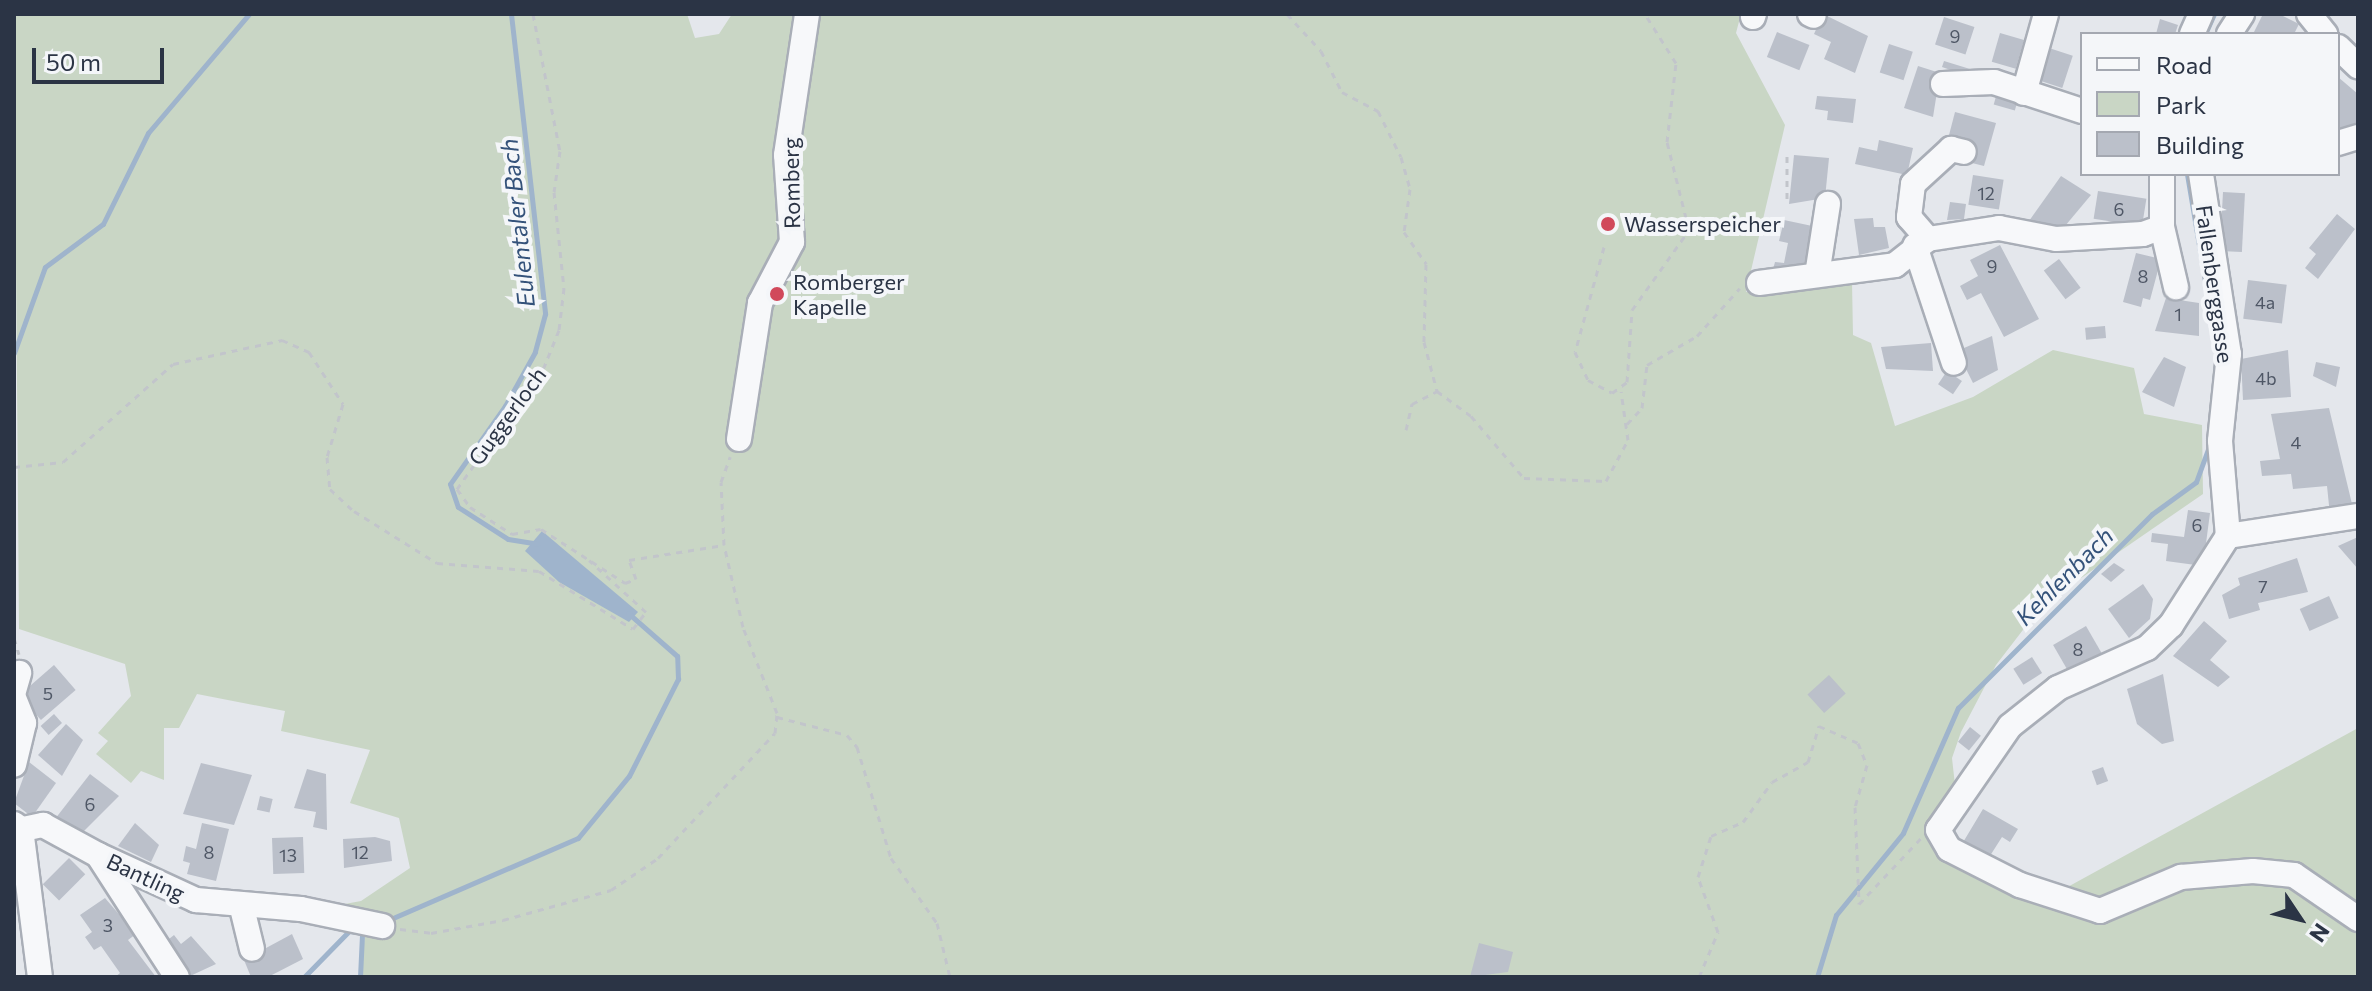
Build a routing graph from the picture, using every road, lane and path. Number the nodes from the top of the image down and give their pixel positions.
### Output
1 (533, 14) edge
2 (807, 14) edge
3 (1287, 14) edge
4 (1645, 14) edge
5 (2046, 14) edge
6 (2309, 14) edge
7 (2323, 32) edge
8 (1943, 84) dead end
9 (2024, 93) junction
10 (2080, 110) edge
11 (1964, 152) dead end
12 (1787, 155) dead end
13 (2162, 176) edge
14 (2201, 176) edge
15 (1787, 199) dead end
16 (1828, 204) dead end
17 (2162, 227) junction
18 (1922, 243) junction
19 (1604, 247) dead end
20 (1817, 275) junction
21 (1759, 283) joint
22 (2176, 287) dead end
23 (1954, 363) dead end
24 (1437, 391) junction
25 (1621, 391) junction
26 (1627, 424) junction
27 (1406, 430) dead end
28 (739, 439) joint
29 (14, 467) edge
30 (2358, 516) edge
31 (2228, 536) junction
32 (724, 545) junction
33 (589, 560) junction
34 (14, 698) edge
35 (777, 717) junction
36 (14, 765) edge
37 (16, 828) edge
38 (1938, 830) junction
39 (98, 855) junction
40 (241, 904) junction
41 (2358, 919) edge
42 (382, 926) joint
43 (252, 949) dead end
44 (40, 977) edge
45 (177, 977) edge
46 (950, 977) edge
47 (1699, 977) edge

1 - 33 path, Guggerloch
2 - 28 street, Romberg
3 - 24 path
4 - 25 path
5 - 9 street
6 - 7 street
8 - 9 street
9 - 10 street
11 - 18 street
12 - 15 path
13 - 17 street
14 - 31 street, Fallenberggasse
16 - 20 street
17 - 18 street
17 - 22 street
18 - 20 street
18 - 23 street
19 - 25 path
20 - 21 street
21 - 26 path
24 - 26 path
24 - 27 path
25 - 26 path
28 - 32 path
29 - 33 path
30 - 31 street
31 - 38 street
32 - 33 path, Guggerloch
32 - 35 path
34 - 36 street
35 - 42 path
35 - 46 path
37 - 39 street, Bantling
37 - 44 street, Bantling
38 - 41 street
38 - 47 path
39 - 40 street, Bantling
39 - 45 street, Bantling
40 - 42 street, Bantling
40 - 43 street

